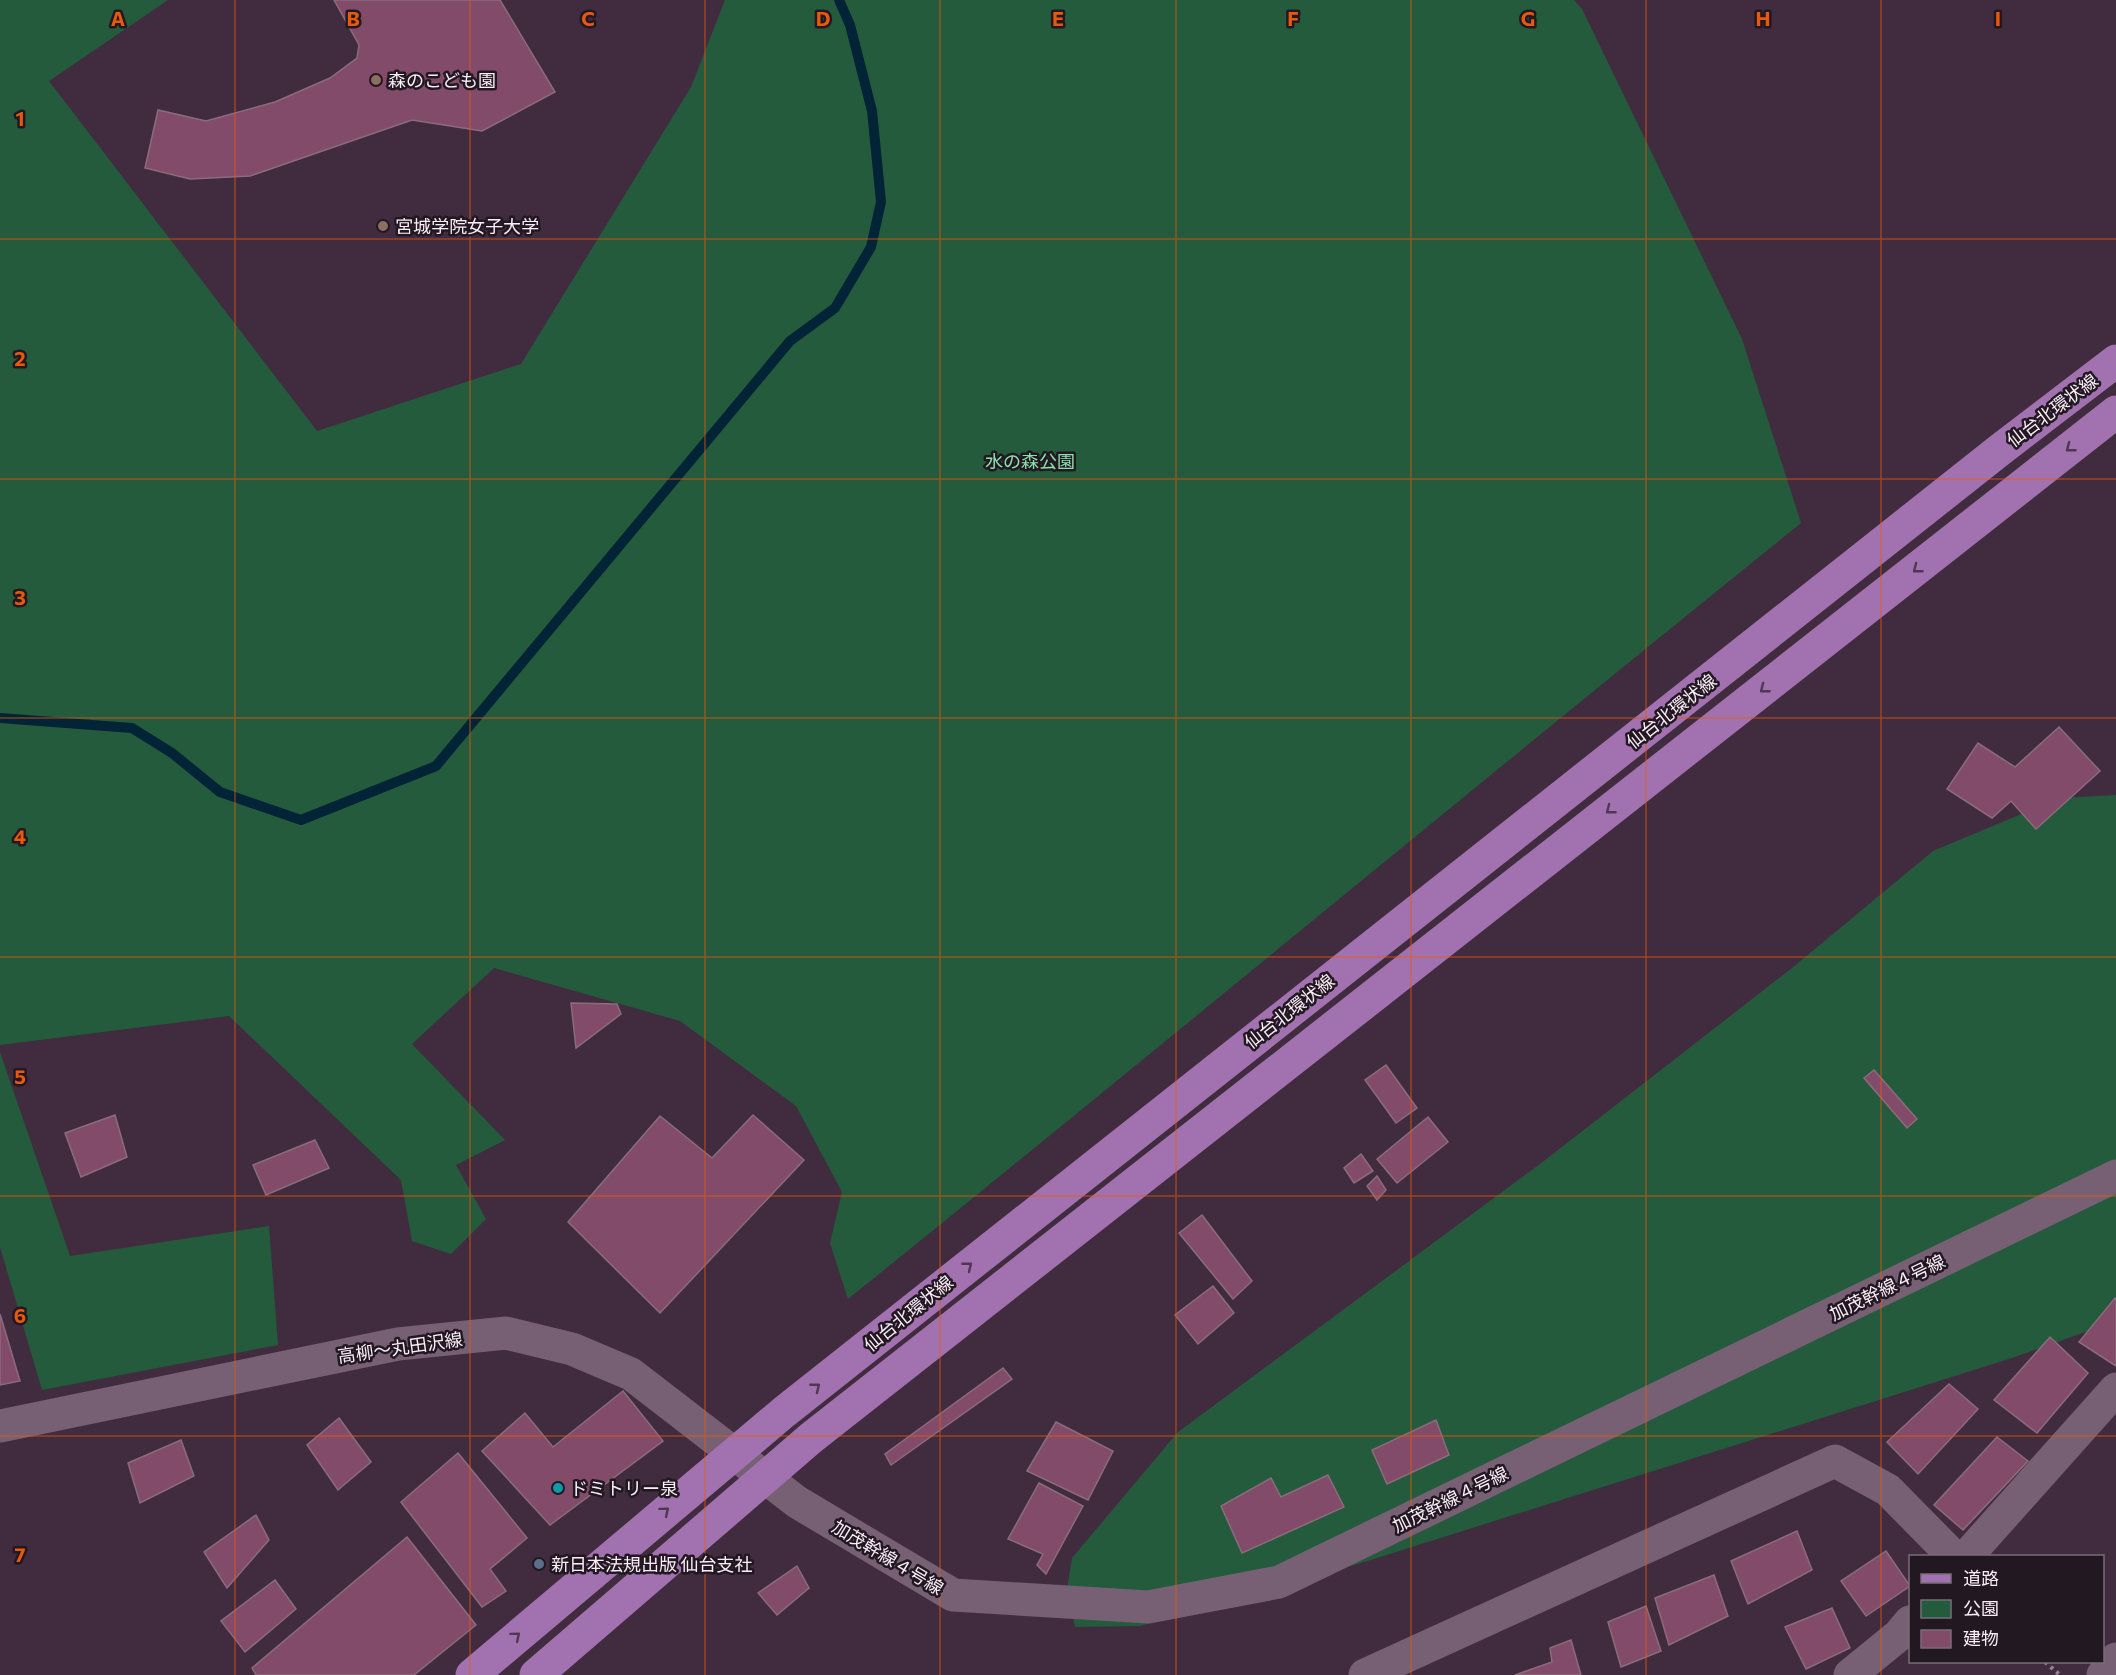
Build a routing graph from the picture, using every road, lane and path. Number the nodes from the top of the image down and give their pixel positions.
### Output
1 (2116, 361) edge
2 (2116, 412) edge
3 (2116, 1176) edge
4 (2116, 1389) edge
5 (0, 1426) edge
6 (734, 1453) junction
7 (766, 1476) junction
8 (1951, 1555) edge
9 (1969, 1555) edge
10 (1909, 1624) edge
11 (2116, 1659) edge
12 (2046, 1663) edge
13 (472, 1675) edge
14 (536, 1675) edge
15 (1365, 1675) edge
16 (1850, 1675) edge
17 (2061, 1675) edge
18 (2103, 1675) edge

6 -> 1 main road, 仙台北環状線
2 -> 7 main road
3 - 7 street, 加茂幹線４号線
4 - 9 street
5 - 6 street, 高柳～丸田沢線
6 - 7 street, 高柳～丸田沢線
13 -> 6 main road, 仙台北環状線
7 - 14 main road
8 - 15 street
10 - 16 street
11 - 18 street
12 - 17 path

